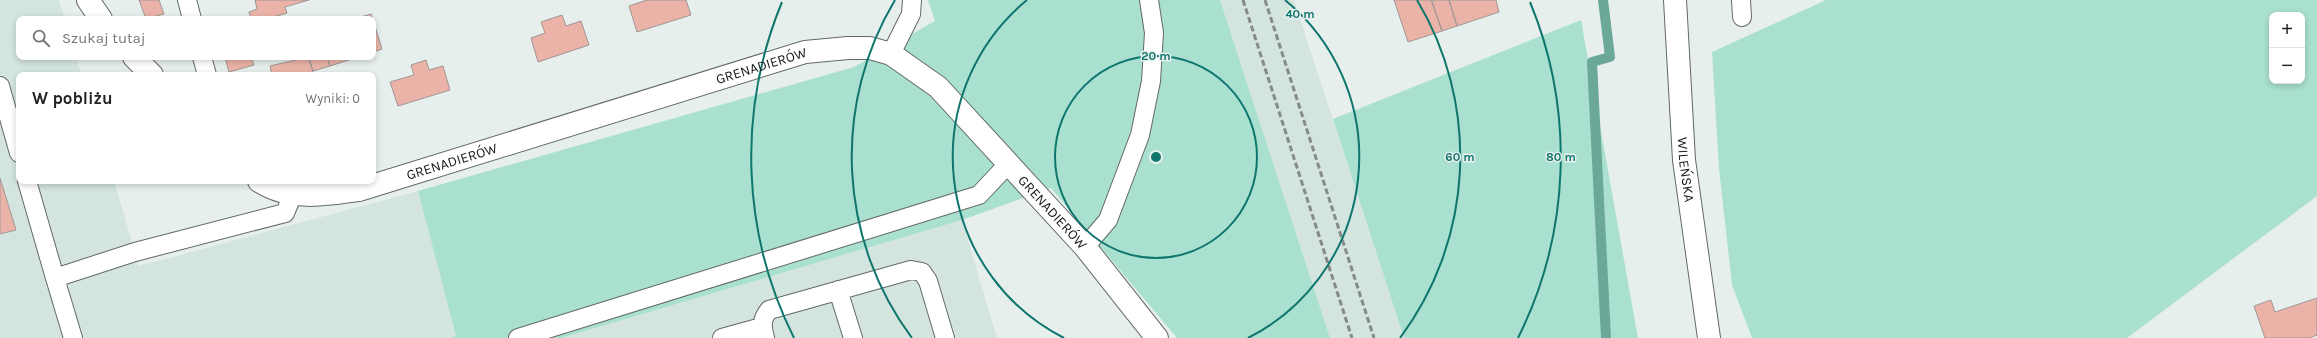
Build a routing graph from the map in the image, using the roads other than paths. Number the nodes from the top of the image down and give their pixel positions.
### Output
1 (88, 0) edge
2 (187, 0) edge
3 (912, 0) edge
4 (1149, 0) edge
5 (1675, 0) edge
6 (99, 16) edge
7 (191, 16) edge
8 (891, 54) junction
9 (137, 60) edge
10 (203, 60) edge
11 (149, 72) edge
12 (206, 72) edge
13 (0, 86) edge
14 (16, 142) edge
15 (1009, 163) junction
16 (28, 184) edge
17 (267, 184) edge
18 (293, 194) junction
19 (1085, 247) junction
20 (55, 278) junction
21 (838, 290) junction
22 (764, 332) edge
23 (73, 338) edge
24 (518, 338) edge
25 (722, 338) edge
26 (853, 338) edge
27 (945, 338) edge
28 (1157, 338) edge
29 (1709, 338) edge

1 - 6 street
2 - 7 lane
3 - 8 lane
4 - 19 lane
5 - 29 street, WILEŃSKA
8 - 15 street, GRENADIERÓW
8 - 18 street, GRENADIERÓW
9 - 11 street
10 - 12 lane
13 - 14 lane
15 - 19 street, GRENADIERÓW
15 - 24 lane
16 - 20 lane
17 - 18 street, GRENADIERÓW
18 - 20 lane
19 - 28 street, GRENADIERÓW
20 - 23 lane
21 - 22 lane
21 - 26 lane
21 - 27 lane
22 - 25 lane

